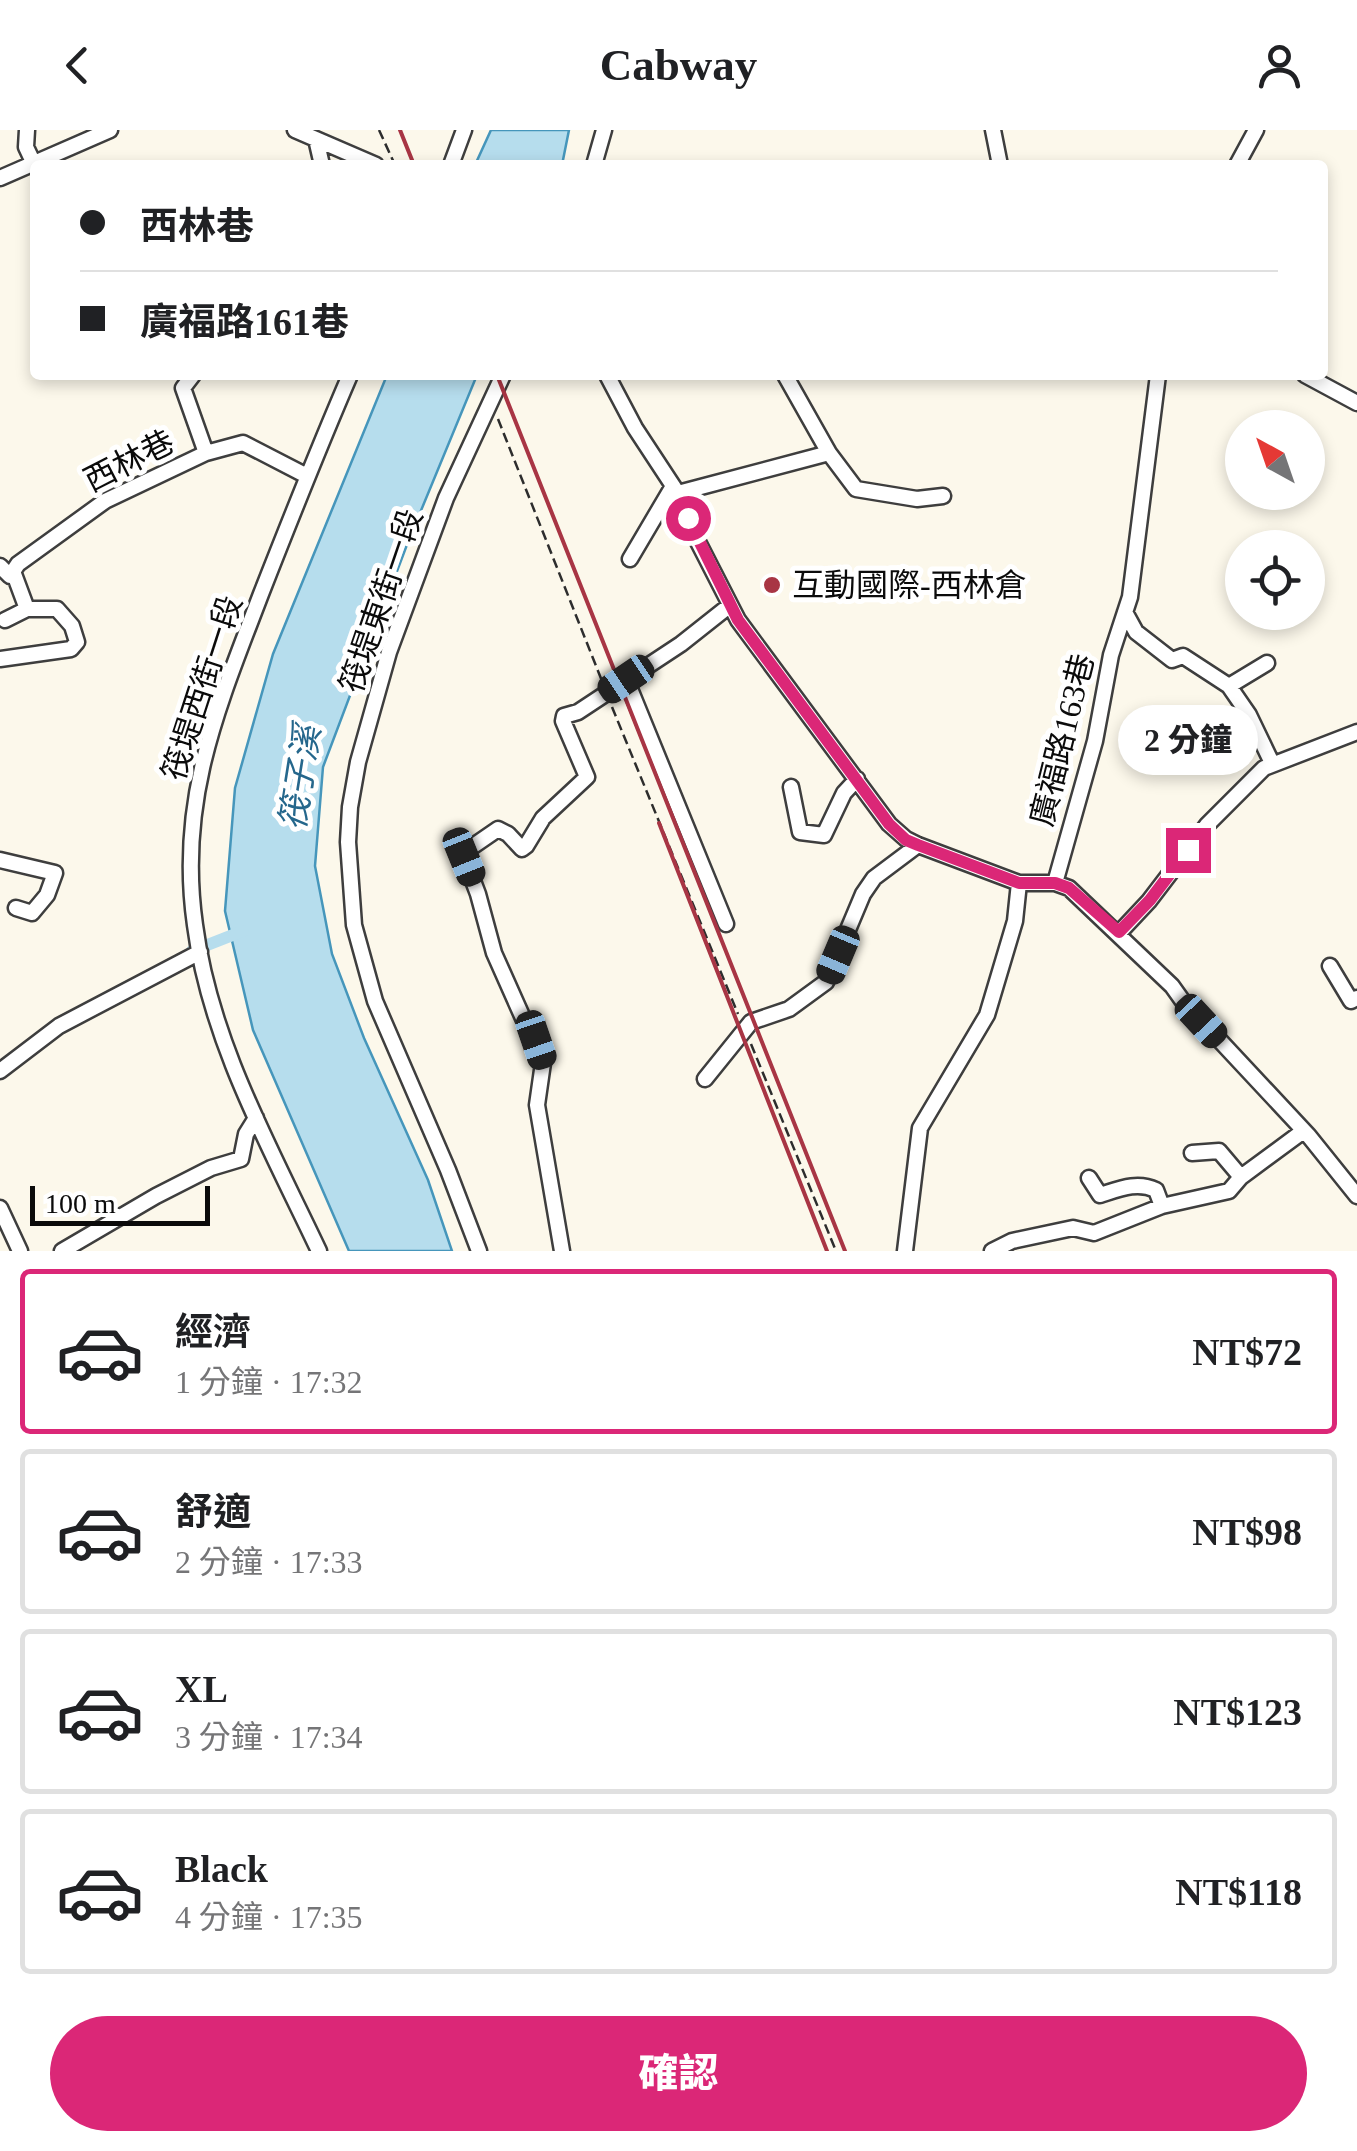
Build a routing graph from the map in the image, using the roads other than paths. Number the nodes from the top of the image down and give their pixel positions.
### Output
1 (27, 130) edge
2 (110, 130) edge
3 (295, 130) edge
4 (464, 130) edge
5 (604, 130) edge
6 (993, 130) edge
7 (1256, 130) edge
8 (316, 139) junction
9 (32, 160) edge
10 (43, 160) edge
11 (321, 160) edge
12 (364, 160) edge
13 (453, 160) edge
14 (595, 160) edge
15 (999, 160) edge
16 (1240, 160) edge
17 (30, 166) edge
18 (0, 178) edge
19 (189, 380) edge
20 (348, 380) edge
21 (500, 380) edge
22 (610, 380) edge
23 (788, 380) edge
24 (1157, 380) edge
25 (1313, 380) edge
26 (1357, 403) edge
27 (206, 453) junction
28 (829, 453) junction
29 (307, 476) junction
30 (676, 489) junction
31 (943, 496) dead end
32 (630, 559) dead end
33 (7, 570) edge
34 (730, 606) junction
35 (26, 609) junction
36 (1126, 612) junction
37 (5, 620) dead end
38 (0, 659) edge
39 (1267, 663) dead end
40 (626, 679) junction
41 (1229, 686) junction
42 (1357, 732) edge
43 (1272, 763) junction
44 (856, 778) junction
45 (791, 787) dead end
46 (918, 845) junction
47 (0, 860) edge
48 (1019, 883) junction
49 (1055, 883) junction
50 (16, 908) dead end
51 (726, 924) dead end
52 (1119, 932) junction
53 (200, 952) junction
54 (1330, 966) dead end
55 (1357, 998) edge
56 (0, 1071) edge
57 (705, 1079) dead end
58 (256, 1118) junction
59 (1302, 1132) junction
60 (1192, 1153) dead end
61 (1240, 1177) junction
62 (1089, 1178) dead end
63 (1357, 1196) edge
64 (1162, 1206) junction
65 (0, 1208) edge
66 (20, 1251) edge
67 (62, 1251) edge
68 (319, 1251) edge
69 (479, 1251) edge
70 (562, 1251) edge
71 (905, 1251) edge
72 (992, 1251) edge

1 - 9 street
2 - 10 street
3 - 8 street
4 - 13 street
5 - 14 street
6 - 15 street
7 - 16 street
8 - 11 street
8 - 12 street
17 - 18 street
19 - 27 street, 西林巷
20 - 29 street, 筏堤西街一段
21 - 69 street, 筏堤東街一段
22 - 30 street
23 - 28 street
24 - 36 street, 廣福路163巷
25 - 26 street
27 - 29 street
27 - 33 street, 西林巷
28 - 30 street
28 - 31 street
29 - 53 street, 筏堤西街一段
30 - 32 street
30 - 34 street
33 - 35 street, 西林巷
34 - 40 street
34 - 44 street
35 - 37 street
35 - 38 street
36 - 41 street, 廣福路163巷
36 - 49 street, 廣福路163巷
39 - 41 street
40 - 51 street
40 - 70 street
41 - 43 street
42 - 43 street
43 - 52 street
44 - 45 street
44 - 46 street
46 - 48 street
46 - 57 street
47 - 50 street
48 - 49 street
48 - 71 street
49 - 52 street
52 - 59 street
53 - 56 street
53 - 58 street, 筏堤西街一段
54 - 55 street
58 - 67 street
58 - 68 street, 筏堤西街一段
59 - 61 street
59 - 63 street
60 - 61 street
61 - 64 street
62 - 64 street
64 - 72 street
65 - 66 street

